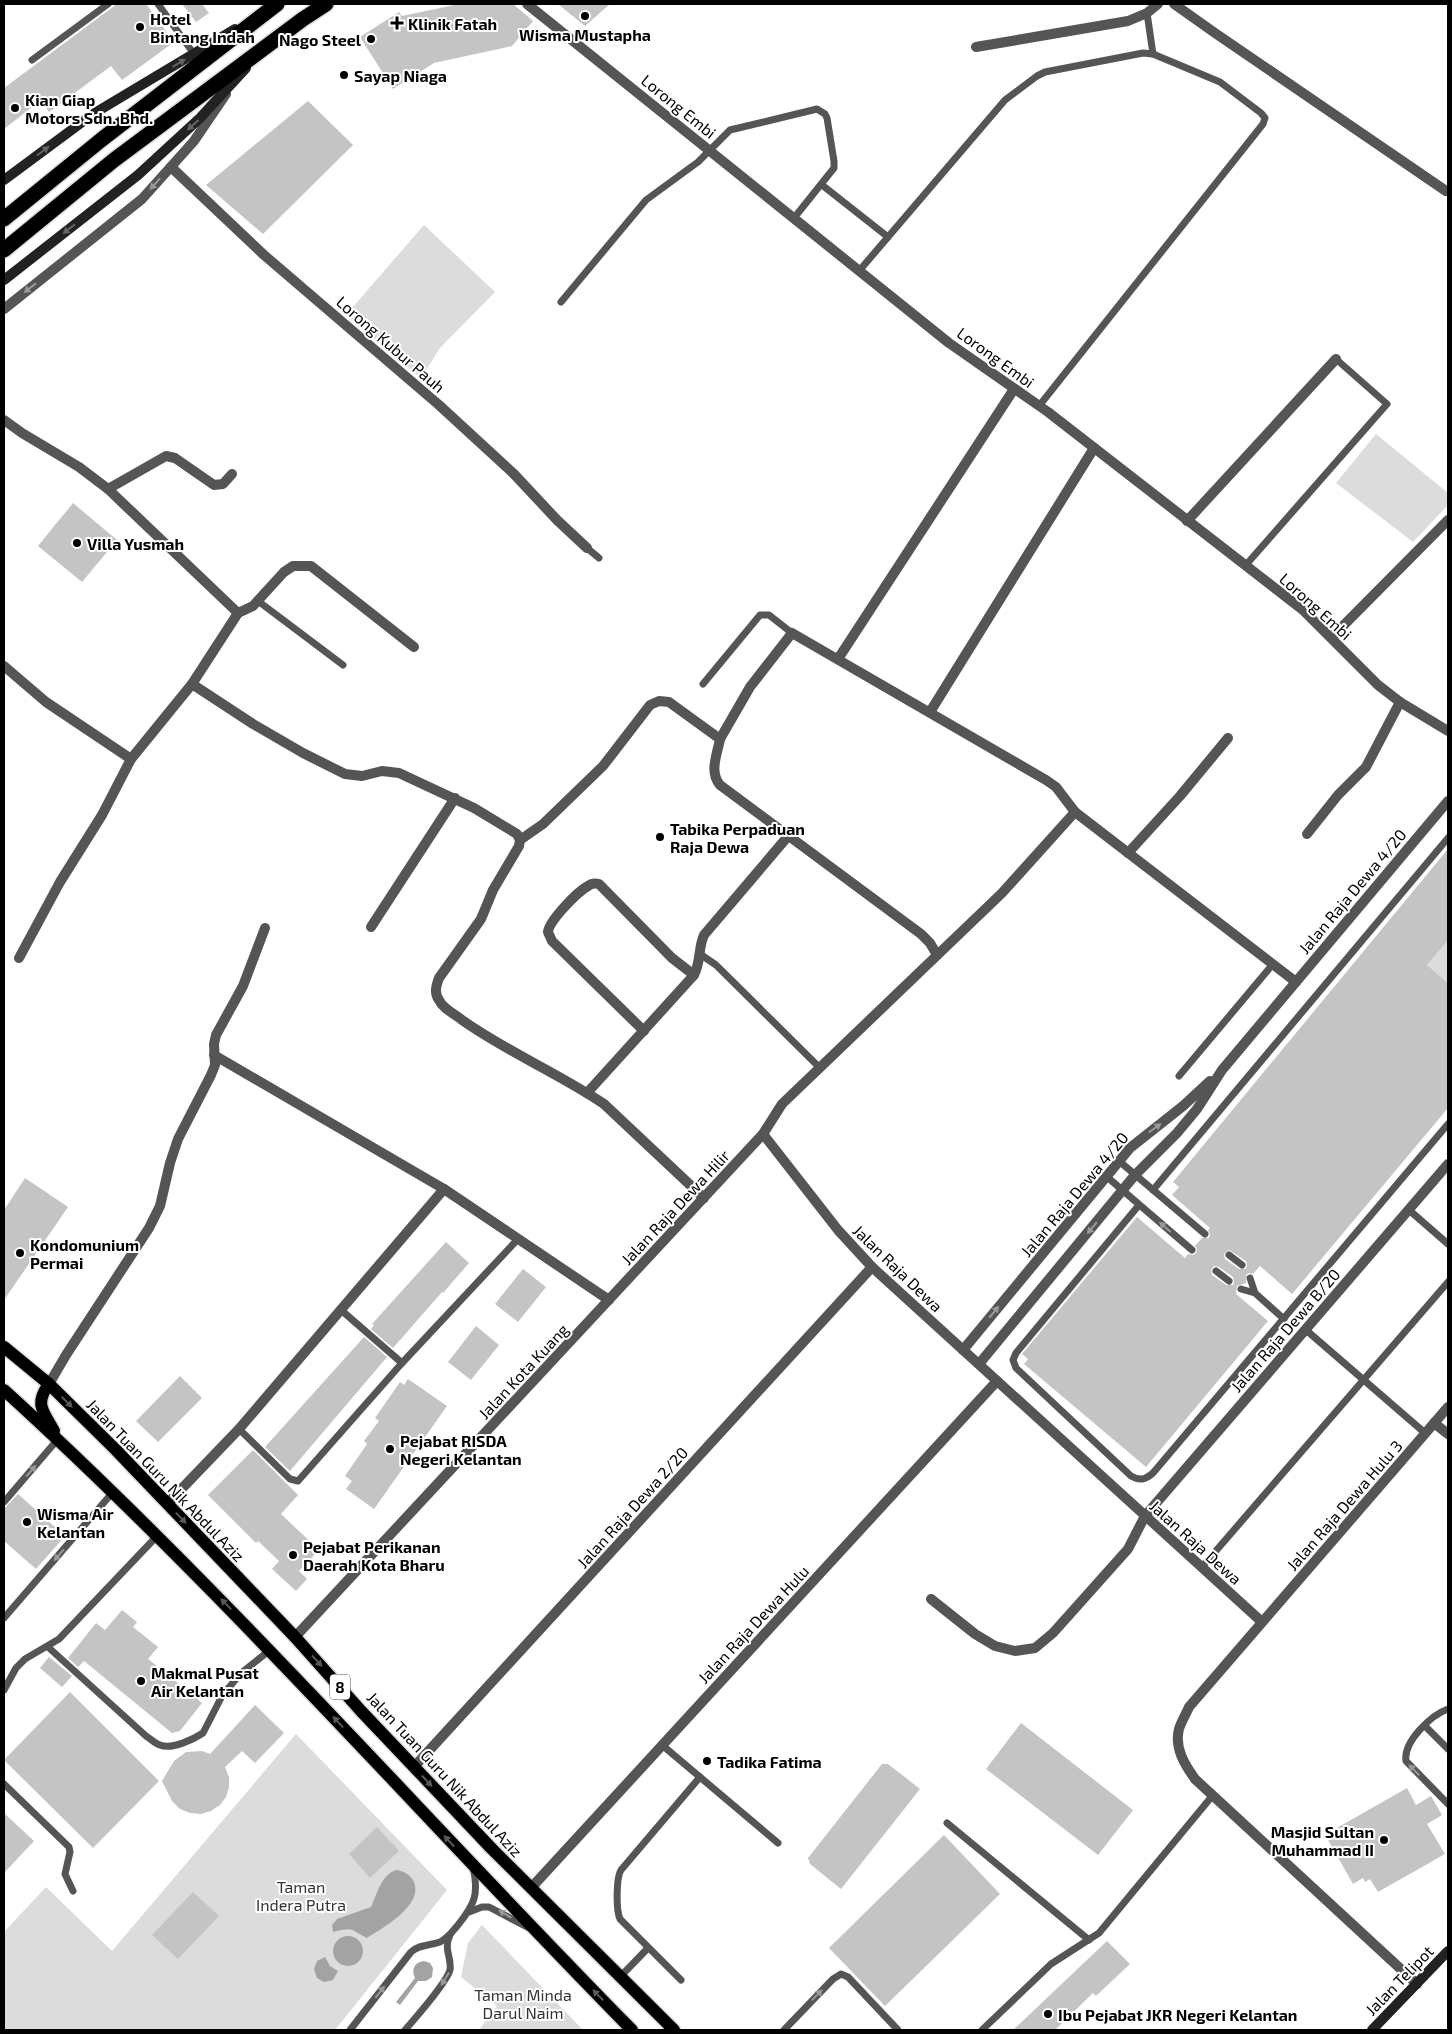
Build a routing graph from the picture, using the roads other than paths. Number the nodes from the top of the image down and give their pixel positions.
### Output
1 (108, 4) edge
2 (158, 4) edge
3 (276, 4) edge
4 (326, 4) edge
5 (527, 4) edge
6 (1158, 4) edge
7 (1174, 4) edge
8 (1147, 13) junction
9 (976, 47) dead end
10 (262, 50) junction
11 (194, 54) junction
12 (1153, 54) junction
13 (32, 60) dead end
14 (238, 77) junction
15 (709, 150) junction
16 (171, 166) junction
17 (4, 180) edge
18 (822, 184) junction
19 (1446, 190) dead end
20 (794, 218) junction
21 (4, 219) edge
22 (888, 237) junction
23 (4, 250) edge
24 (859, 271) junction
25 (4, 280) edge
26 (561, 302) dead end
27 (4, 309) edge
28 (1336, 359) joint
29 (1014, 389) junction
30 (1039, 406) junction
31 (4, 420) edge
32 (1094, 448) junction
33 (232, 474) dead end
34 (108, 489) junction
35 (1448, 520) edge
36 (1187, 521) junction
37 (587, 548) joint
38 (599, 558) dead end
39 (1245, 566) junction
40 (258, 601) junction
41 (238, 613) junction
42 (792, 633) junction
43 (1332, 638) junction
44 (414, 647) dead end
45 (838, 659) junction
46 (343, 664) dead end
47 (4, 666) edge
48 (192, 684) junction
49 (703, 684) dead end
50 (1400, 702) junction
51 (930, 712) junction
52 (1448, 731) edge
53 (1228, 738) dead end
54 (720, 739) junction
55 (132, 759) junction
56 (454, 798) junction
57 (1448, 801) edge
58 (1074, 812) junction
59 (1307, 834) dead end
60 (788, 835) junction
61 (1448, 838) edge
62 (520, 840) junction
63 (1128, 853) junction
64 (265, 928) dead end
65 (371, 928) dead end
66 (700, 954) junction
67 (937, 955) junction
68 (19, 958) dead end
69 (1273, 964) junction
70 (694, 975) junction
71 (1296, 982) junction
72 (644, 1031) junction
73 (214, 1055) junction
74 (820, 1067) junction
75 (1222, 1070) junction
76 (1179, 1076) dead end
77 (588, 1093) junction
78 (1448, 1124) edge
79 (763, 1134) junction
80 (1119, 1161) junction
81 (1448, 1164) edge
82 (1135, 1175) junction
83 (1106, 1176) junction
84 (444, 1189) junction
85 (1123, 1190) junction
86 (1153, 1190) junction
87 (704, 1198) junction
88 (1139, 1204) junction
89 (1409, 1210) junction
90 (1205, 1234) dead end
91 (518, 1239) junction
92 (1448, 1244) edge
93 (1192, 1250) dead end
94 (1229, 1255) dead end
95 (1242, 1265) dead end
96 (872, 1267) junction
97 (1216, 1271) dead end
98 (1250, 1278) dead end
99 (1229, 1281) dead end
100 (1448, 1282) edge
101 (1241, 1289) dead end
102 (1255, 1293) junction
103 (609, 1300) junction
104 (341, 1310) junction
105 (1284, 1319) junction
106 (1306, 1330) junction
107 (4, 1348) edge
108 (963, 1350) junction
109 (402, 1362) junction
110 (979, 1364) junction
111 (1364, 1380) junction
112 (997, 1381) junction
113 (49, 1384) junction
114 (4, 1390) edge
115 (1448, 1406) edge
116 (1434, 1423) junction
117 (239, 1430) junction
118 (1425, 1433) junction
119 (1448, 1434) edge
120 (58, 1439) junction
121 (114, 1492) junction
122 (4, 1502) edge
123 (167, 1504) junction
124 (1145, 1516) junction
125 (158, 1535) junction
126 (1202, 1568) junction
127 (932, 1599) dead end
128 (4, 1618) edge
129 (1262, 1622) junction
130 (295, 1637) junction
131 (48, 1647) junction
132 (270, 1650) junction
133 (4, 1690) edge
134 (1448, 1709) edge
135 (1425, 1726) junction
136 (662, 1746) junction
137 (1448, 1750) edge
138 (414, 1767) junction
139 (700, 1777) junction
140 (4, 1784) edge
141 (1212, 1795) junction
142 (1448, 1804) edge
143 (947, 1823) dead end
144 (778, 1843) dead end
145 (473, 1867) junction
146 (531, 1888) junction
147 (73, 1891) dead end
148 (469, 1912) junction
149 (451, 1933) junction
150 (538, 1934) junction
151 (1089, 1940) junction
152 (648, 1948) junction
153 (1448, 1951) edge
154 (620, 1977) junction
155 (681, 1980) dead end
156 (1417, 1984) junction
157 (630, 2029) edge
158 (350, 2030) edge
159 (406, 2030) edge
160 (674, 2030) edge
161 (784, 2030) edge
162 (898, 2030) edge
163 (982, 2030) edge
164 (1372, 2030) edge

1 - 13 lane
2 - 11 lane
3 - 11 main road
3 - 21 highway
4 - 10 highway
5 - 15 street, Lorong Embi
6 - 8 street
7 - 19 street
8 - 9 street
8 - 12 lane
10 - 14 main road
10 - 23 highway
17 -> 11 main road
12 - 22 lane
12 - 30 lane
14 - 16 street
14 -> 25 main road
15 - 18 lane
15 - 20 street, Lorong Embi
15 - 26 lane
16 -> 27 street
16 - 37 street, Lorong Kubur Pauh
18 - 20 lane
18 - 22 lane
20 - 24 street, Lorong Embi
22 - 24 lane
24 - 29 street, Lorong Embi
28 - 36 street
28 - 39 lane
29 - 30 street, Lorong Embi
29 - 45 street
30 - 32 street, Lorong Embi
31 - 34 street
32 - 36 street, Lorong Embi
32 - 51 street
33 - 34 street
34 - 41 street
35 - 43 street
36 - 39 street, Lorong Embi
37 - 38 lane
39 - 43 street, Lorong Embi
40 - 41 street
40 - 44 street
40 - 46 lane
41 - 48 street
42 - 45 street
42 - 49 lane
42 - 54 street
43 - 50 street, Lorong Embi
45 - 51 street
47 - 55 street
48 - 55 street
48 - 56 street
50 - 52 street, Lorong Embi
50 - 59 street
51 - 58 street
53 - 63 street
54 - 60 street
54 - 62 street
55 - 68 street
56 - 62 street
56 - 65 street
57 - 71 street, Jalan Raja Dewa 4/20
58 - 63 street
58 - 67 street, Jalan Raja Dewa Hilir
60 - 66 street
60 - 67 street
61 - 86 lane
62 - 77 street
63 - 69 street
64 - 73 street
66 - 70 street
66 - 74 lane
67 - 74 street, Jalan Raja Dewa Hilir
69 - 71 street
69 - 76 lane
70 - 72 street
70 - 72 street
71 - 75 street, Jalan Raja Dewa 4/20
72 - 77 street
73 - 84 street
73 - 113 street
74 - 79 street, Jalan Raja Dewa Hilir
80 -> 75 street, Jalan Raja Dewa 4/20
75 - 82 street, Jalan Raja Dewa 4/20
77 - 87 street
78 - 105 lane
79 - 87 street, Jalan Raja Dewa Hilir
79 - 96 street, Jalan Raja Dewa
80 - 82 lane
80 - 83 street, Jalan Raja Dewa 4/20
81 - 89 street, Jalan Raja Dewa B/20
82 - 85 street, Jalan Raja Dewa 4/20
82 - 86 lane
83 - 85 lane
108 -> 83 street, Jalan Raja Dewa 4/20
84 - 91 street
84 - 104 street
85 - 88 lane
85 -> 110 street, Jalan Raja Dewa 4/20
86 - 90 lane
87 - 103 street, Jalan Raja Dewa Hilir
93 -> 88 lane
88 - 105 lane
89 - 92 lane
89 - 106 street, Jalan Raja Dewa B/20
91 - 103 street
91 - 109 lane
94 - 95 lane
96 - 108 street, Jalan Raja Dewa
96 - 138 street, Jalan Raja Dewa 2/20
97 - 99 lane
98 - 102 lane
100 - 111 lane
101 - 102 lane
102 - 105 lane
103 - 130 street, Jalan Kota Kuang
104 - 109 lane
104 - 117 street
106 - 111 lane
106 - 124 street, Jalan Raja Dewa B/20
107 - 113 main road, Jalan Tuan Guru Nik Abdul Aziz / 8
108 - 110 street, Jalan Raja Dewa
109 - 117 lane
110 - 112 street, Jalan Raja Dewa
111 - 118 lane
111 - 126 lane
112 - 124 street, Jalan Raja Dewa
112 - 136 street, Jalan Raja Dewa Hulu
113 - 120 main road
113 -> 123 main road, Jalan Tuan Guru Nik Abdul Aziz / 8
114 - 120 main road, 8
115 - 116 street, Jalan Raja Dewa Hulu 3
116 - 118 street, Jalan Raja Dewa Hulu 3
116 - 119 street
117 - 123 street
118 - 129 street, Jalan Raja Dewa Hulu 3
120 - 121 main road, 8
122 -> 120 lane
121 - 125 main road, 8
121 -> 128 lane
123 -> 130 main road, Jalan Tuan Guru Nik Abdul Aziz / 8
124 - 126 street, Jalan Raja Dewa
124 - 127 street, Jalan Raja Dewa B/20
125 - 131 lane
132 -> 125 main road, 8
126 - 129 street, Jalan Raja Dewa
129 - 141 street
130 -> 138 main road, Jalan Tuan Guru Nik Abdul Aziz / 8
131 - 132 lane
131 - 133 lane
145 -> 132 main road, 8
134 - 135 lane
135 - 137 lane
142 -> 135 lane
136 - 139 lane
136 - 146 street, Jalan Raja Dewa Hulu
138 -> 146 main road, Jalan Tuan Guru Nik Abdul Aziz / 8
139 - 144 lane
139 - 152 lane
140 - 147 lane
141 - 151 lane
141 - 156 street
143 - 151 lane
145 - 148 lane
145 - 150 main road, 8
146 - 154 main road, Jalan Tuan Guru Nik Abdul Aziz / 8
148 - 149 lane
150 -> 148 lane
158 -> 149 lane
149 -> 159 lane
157 -> 150 main road, 8
151 - 163 lane
152 - 154 lane
152 - 155 lane
153 - 156 main road, Jalan Telipot
154 - 160 main road, Jalan Tuan Guru Nik Abdul Aziz / 8
156 - 164 main road, Jalan Telipot
161 -> 162 lane

